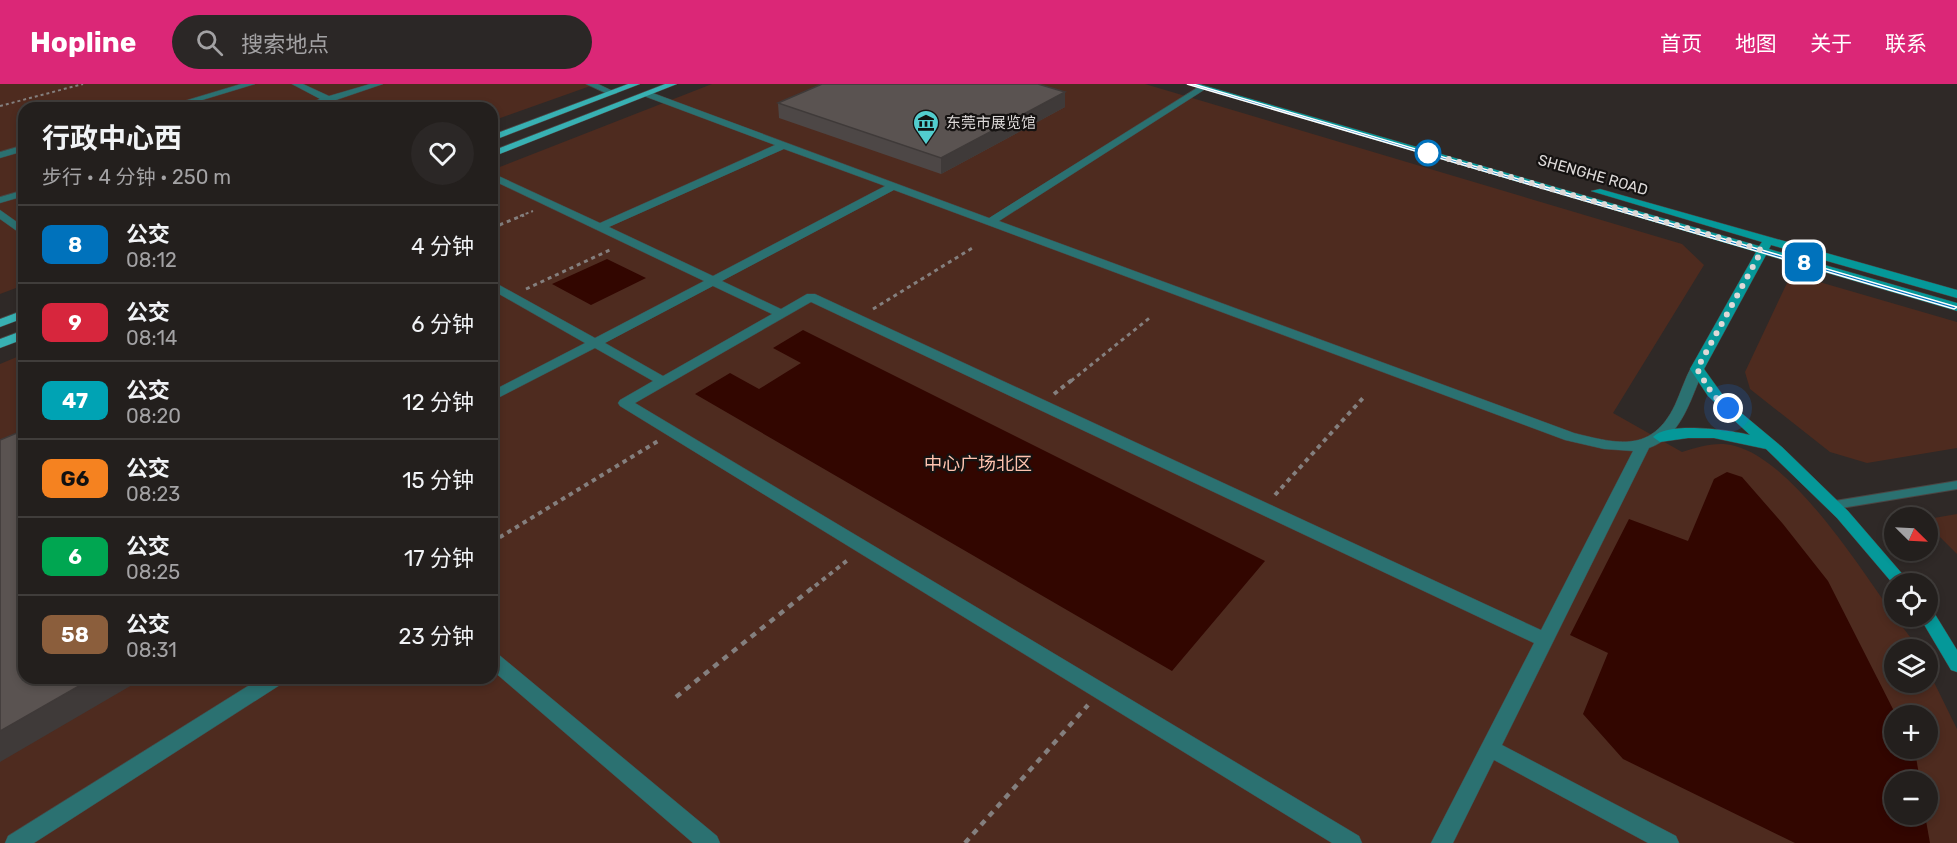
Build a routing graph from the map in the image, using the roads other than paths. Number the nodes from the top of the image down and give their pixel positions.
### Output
1 (251, 84) edge
2 (296, 84) edge
3 (379, 84) edge
4 (590, 84) edge
5 (636, 84) edge
6 (673, 84) edge
7 (1190, 84) edge
8 (1221, 84) edge
9 (1203, 88) junction
10 (613, 93) junction
11 (647, 94) junction
12 (328, 99) junction
13 (187, 102) edge
14 (319, 102) edge
15 (334, 102) edge
16 (498, 136) edge
17 (784, 145) junction
18 (18, 150) edge
19 (498, 152) edge
20 (0, 155) edge
21 (498, 179) edge
22 (894, 186) junction
23 (18, 195) edge
24 (0, 200) edge
25 (0, 213) edge
26 (990, 222) junction
27 (600, 227) junction
28 (18, 228) edge
29 (1765, 245) junction
30 (713, 281) junction
31 (498, 288) edge
32 (1957, 294) edge
33 (1957, 307) edge
34 (782, 314) junction
35 (18, 316) edge
36 (0, 323) edge
37 (18, 336) edge
38 (595, 343) junction
39 (0, 344) edge
40 (1697, 369) junction
41 (663, 381) junction
42 (498, 394) edge
43 (1652, 441) junction
44 (1774, 447) junction
45 (1957, 485) edge
46 (1835, 505) junction
47 (1894, 573) edge
48 (1934, 627) edge
49 (1545, 640) junction
50 (498, 664) edge
51 (1957, 665) edge
52 (267, 684) edge
53 (1490, 748) junction
54 (16, 843) edge
55 (709, 843) edge
56 (1351, 843) edge
57 (1443, 843) edge
58 (1668, 843) edge

1 - 13 street
2 - 12 street
3 - 12 street
4 - 10 street
5 - 10 main road
6 - 11 main road
7 - 9 main road, SHENGHE ROAD
8 - 29 main road, SHENGHE ROAD
9 - 26 street
9 - 29 main road, SHENGHE ROAD
10 - 16 main road
11 - 17 street
11 - 19 main road
12 - 14 street
12 - 15 street
17 - 22 street
17 - 27 street
18 - 20 street
21 - 27 street
22 - 26 street
22 - 30 street
23 - 24 street
25 - 28 street
26 - 43 street
27 - 30 street
29 - 32 main road, SHENGHE ROAD
29 - 33 main road, SHENGHE ROAD
29 - 40 main road
30 - 34 street
30 - 38 street
31 - 38 street
34 - 41 street
34 - 49 street
35 - 36 main road
37 - 39 main road
38 - 41 street
38 - 42 street
40 - 43 street
40 - 44 main road
41 - 56 street
43 - 44 main road
43 - 49 street
44 - 46 main road
45 - 46 lane
46 - 47 main road
48 - 51 main road
49 - 53 street
50 - 55 street
52 - 54 street
53 - 57 street
53 - 58 street

